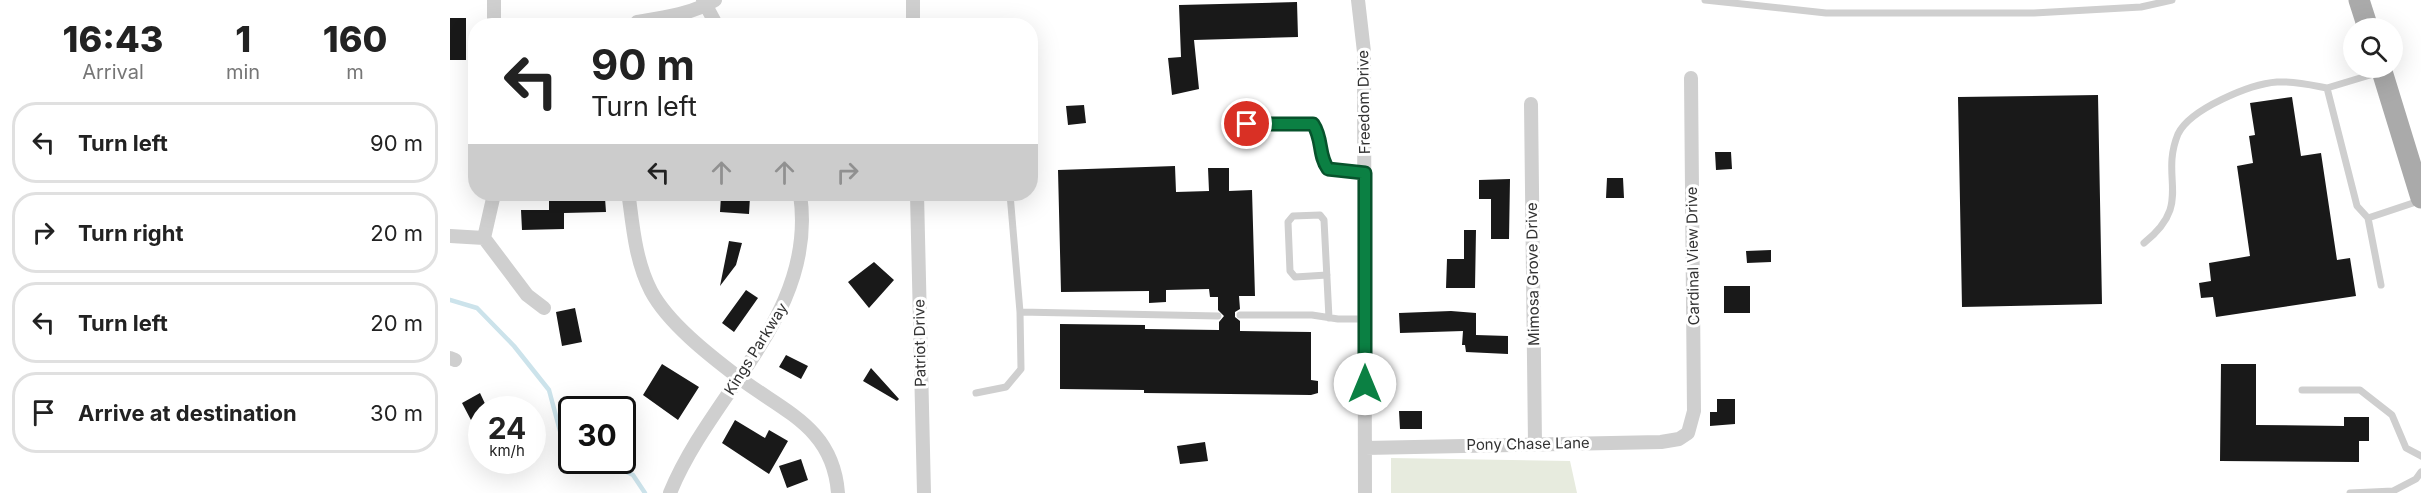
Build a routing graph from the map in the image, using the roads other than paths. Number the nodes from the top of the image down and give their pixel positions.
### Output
1 (494, 0) edge
2 (913, 0) edge
3 (1358, 0) edge
4 (1705, 0) edge
5 (2172, 0) edge
6 (2359, 0) edge
7 (708, 2) edge
8 (494, 18) edge
9 (663, 18) edge
10 (714, 18) edge
11 (913, 18) edge
12 (2365, 18) edge
13 (1691, 78) dead end
14 (2356, 78) edge
15 (2385, 78) edge
16 (2327, 88) junction
17 (1531, 104) dead end
18 (1229, 125) dead end
19 (1365, 173) junction
20 (2421, 199) edge
21 (492, 201) edge
22 (629, 201) edge
23 (800, 201) edge
24 (917, 201) edge
25 (1011, 201) edge
26 (2368, 218) junction
27 (450, 236) edge
28 (484, 238) junction
29 (2144, 243) dead end
30 (1327, 275) junction
31 (2381, 285) dead end
32 (544, 308) dead end
33 (1020, 312) junction
34 (1240, 315) dead end
35 (1218, 316) dead end
36 (1329, 318) junction
37 (1365, 319) junction
38 (738, 377) junction
39 (2302, 390) dead end
40 (976, 393) dead end
41 (1688, 433) joint
42 (1535, 444) junction
43 (1365, 448) junction
44 (2421, 456) edge
45 (2421, 472) edge
46 (2392, 492) edge
47 (670, 493) edge
48 (838, 493) edge
49 (924, 493) edge
50 (1365, 493) edge
51 (2350, 493) edge

1 - 8 street
2 - 11 street
3 - 19 street, Freedom Drive
4 - 5 lane
6 - 12 main road
7 - 9 street
7 - 10 street
13 - 41 street, Cardinal View Drive
14 - 16 lane
15 - 20 main road
16 - 26 lane
16 - 29 lane
17 - 42 street, Mimosa Grove Drive
18 - 19 lane
19 - 37 street, Freedom Drive
20 - 26 lane
21 - 28 street
22 - 38 street
23 - 38 street, Kings Parkway
24 - 49 street, Patriot Drive
25 - 33 lane
26 - 31 lane
27 - 28 street
28 - 32 street
30 - 30 lane
30 - 36 lane
33 - 35 lane
33 - 40 lane
34 - 36 lane
36 - 37 lane
37 - 43 street, Freedom Drive
38 - 47 street, Kings Parkway
38 - 48 street
39 - 44 lane
41 - 42 street, Pony Chase Lane
42 - 43 street, Pony Chase Lane
43 - 50 street, Freedom Drive
45 - 46 lane
46 - 51 lane

